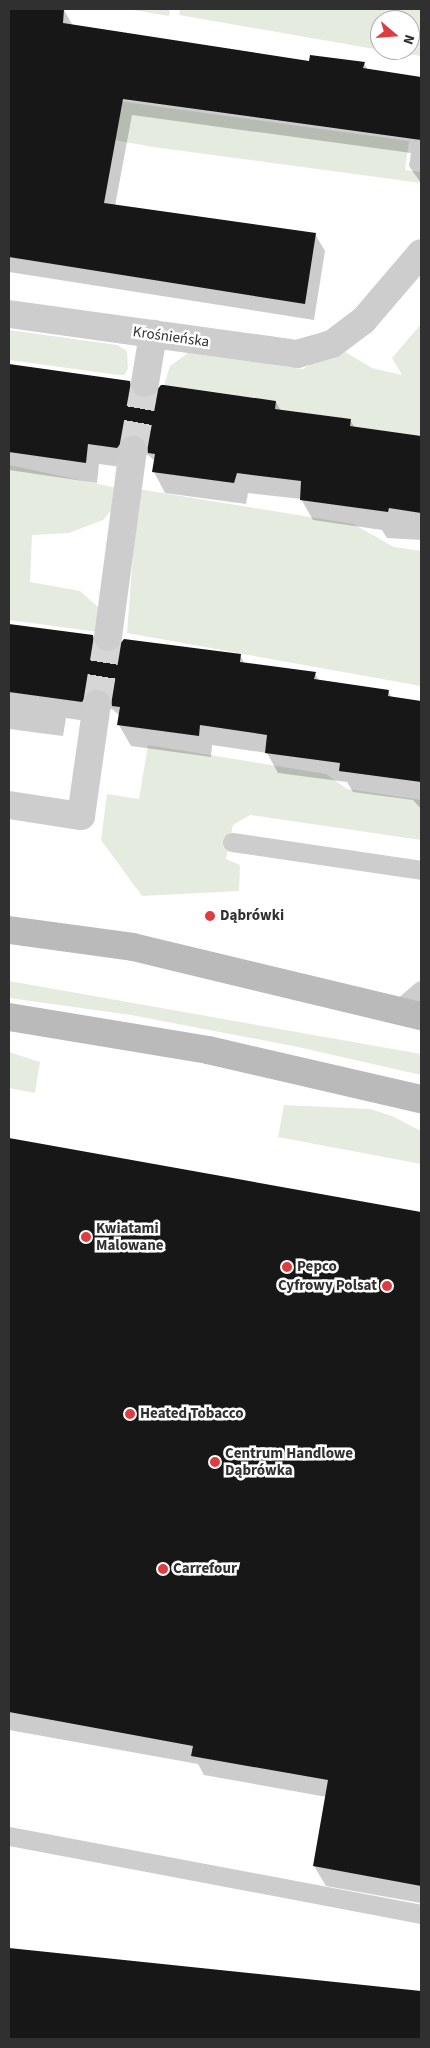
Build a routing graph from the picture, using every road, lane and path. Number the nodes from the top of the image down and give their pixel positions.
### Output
1 (421, 253) edge
2 (9, 314) edge
3 (153, 334) junction
4 (145, 383) tunnel mouth
5 (133, 450) tunnel mouth
6 (108, 637) tunnel mouth
7 (97, 704) tunnel mouth
8 (9, 805) edge
9 (232, 842) dead end
10 (421, 870) edge
11 (9, 930) edge
12 (421, 990) edge
13 (409, 1013) edge
14 (9, 1017) edge
15 (421, 1098) edge
16 (9, 1836) edge
17 (421, 1914) edge

1 - 3 street, Krośnieńska
2 - 3 street, Krośnieńska
3 - 4 street
5 - 6 street
7 - 8 street
9 - 10 lane
11 - 13 main road
12 - 13 lane
14 - 15 main road
16 - 17 lane

